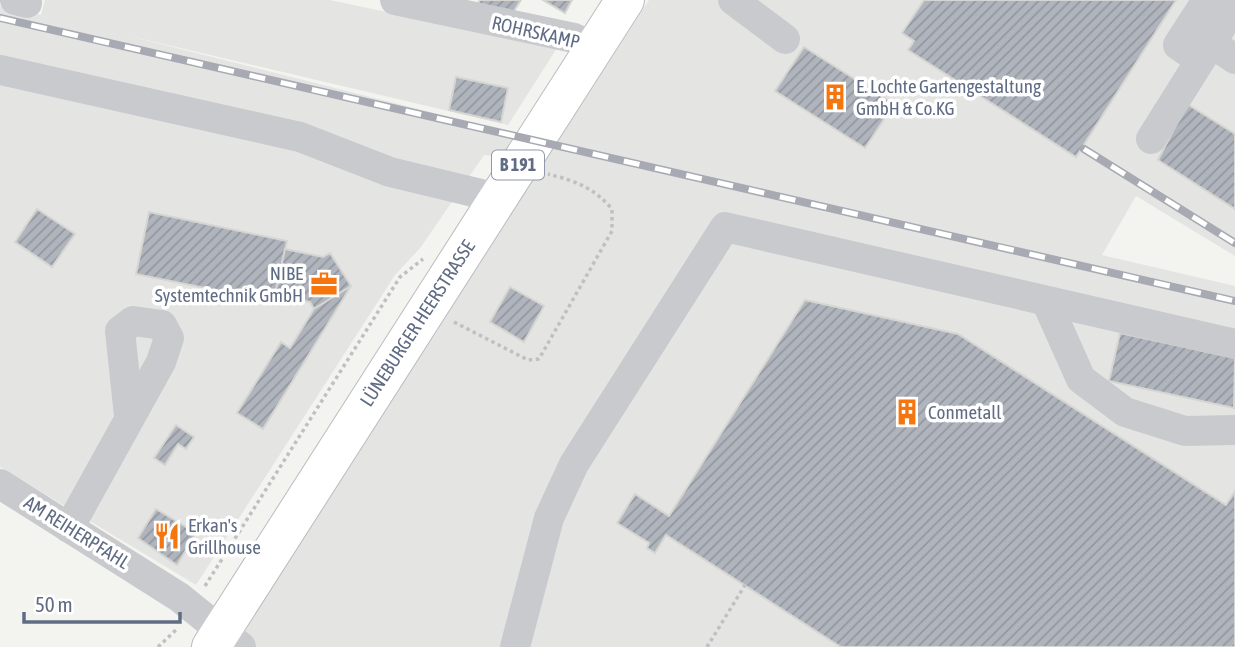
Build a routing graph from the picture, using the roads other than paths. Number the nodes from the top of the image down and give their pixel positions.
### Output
1 (395, 0) edge
2 (625, 0) edge
3 (733, 0) edge
4 (1207, 0) edge
5 (1235, 5) edge
6 (785, 38) dead end
7 (595, 47) junction
8 (1215, 54) edge
9 (0, 70) edge
10 (1151, 139) dead end
11 (498, 198) junction
12 (1047, 303) junction
13 (1235, 344) edge
14 (130, 416) dead end
15 (1235, 430) edge
16 (0, 484) edge
17 (69, 528) junction
18 (216, 634) edge
19 (515, 647) edge

1 - 7 street, ROHRSKAMP
2 - 7 main road, LÜNEBURGER HEERSTRASSE / B 191
3 - 6 street
4 - 8 street
5 - 8 street
7 - 11 main road, LÜNEBURGER HEERSTRASSE / B 191
8 - 10 street
9 - 11 street
11 - 18 main road, LÜNEBURGER HEERSTRASSE / B 191
12 - 13 street
12 - 15 street
12 - 19 street
14 - 17 street
16 - 17 street, AM REIHERPFAHL
17 - 18 street, AM REIHERPFAHL

